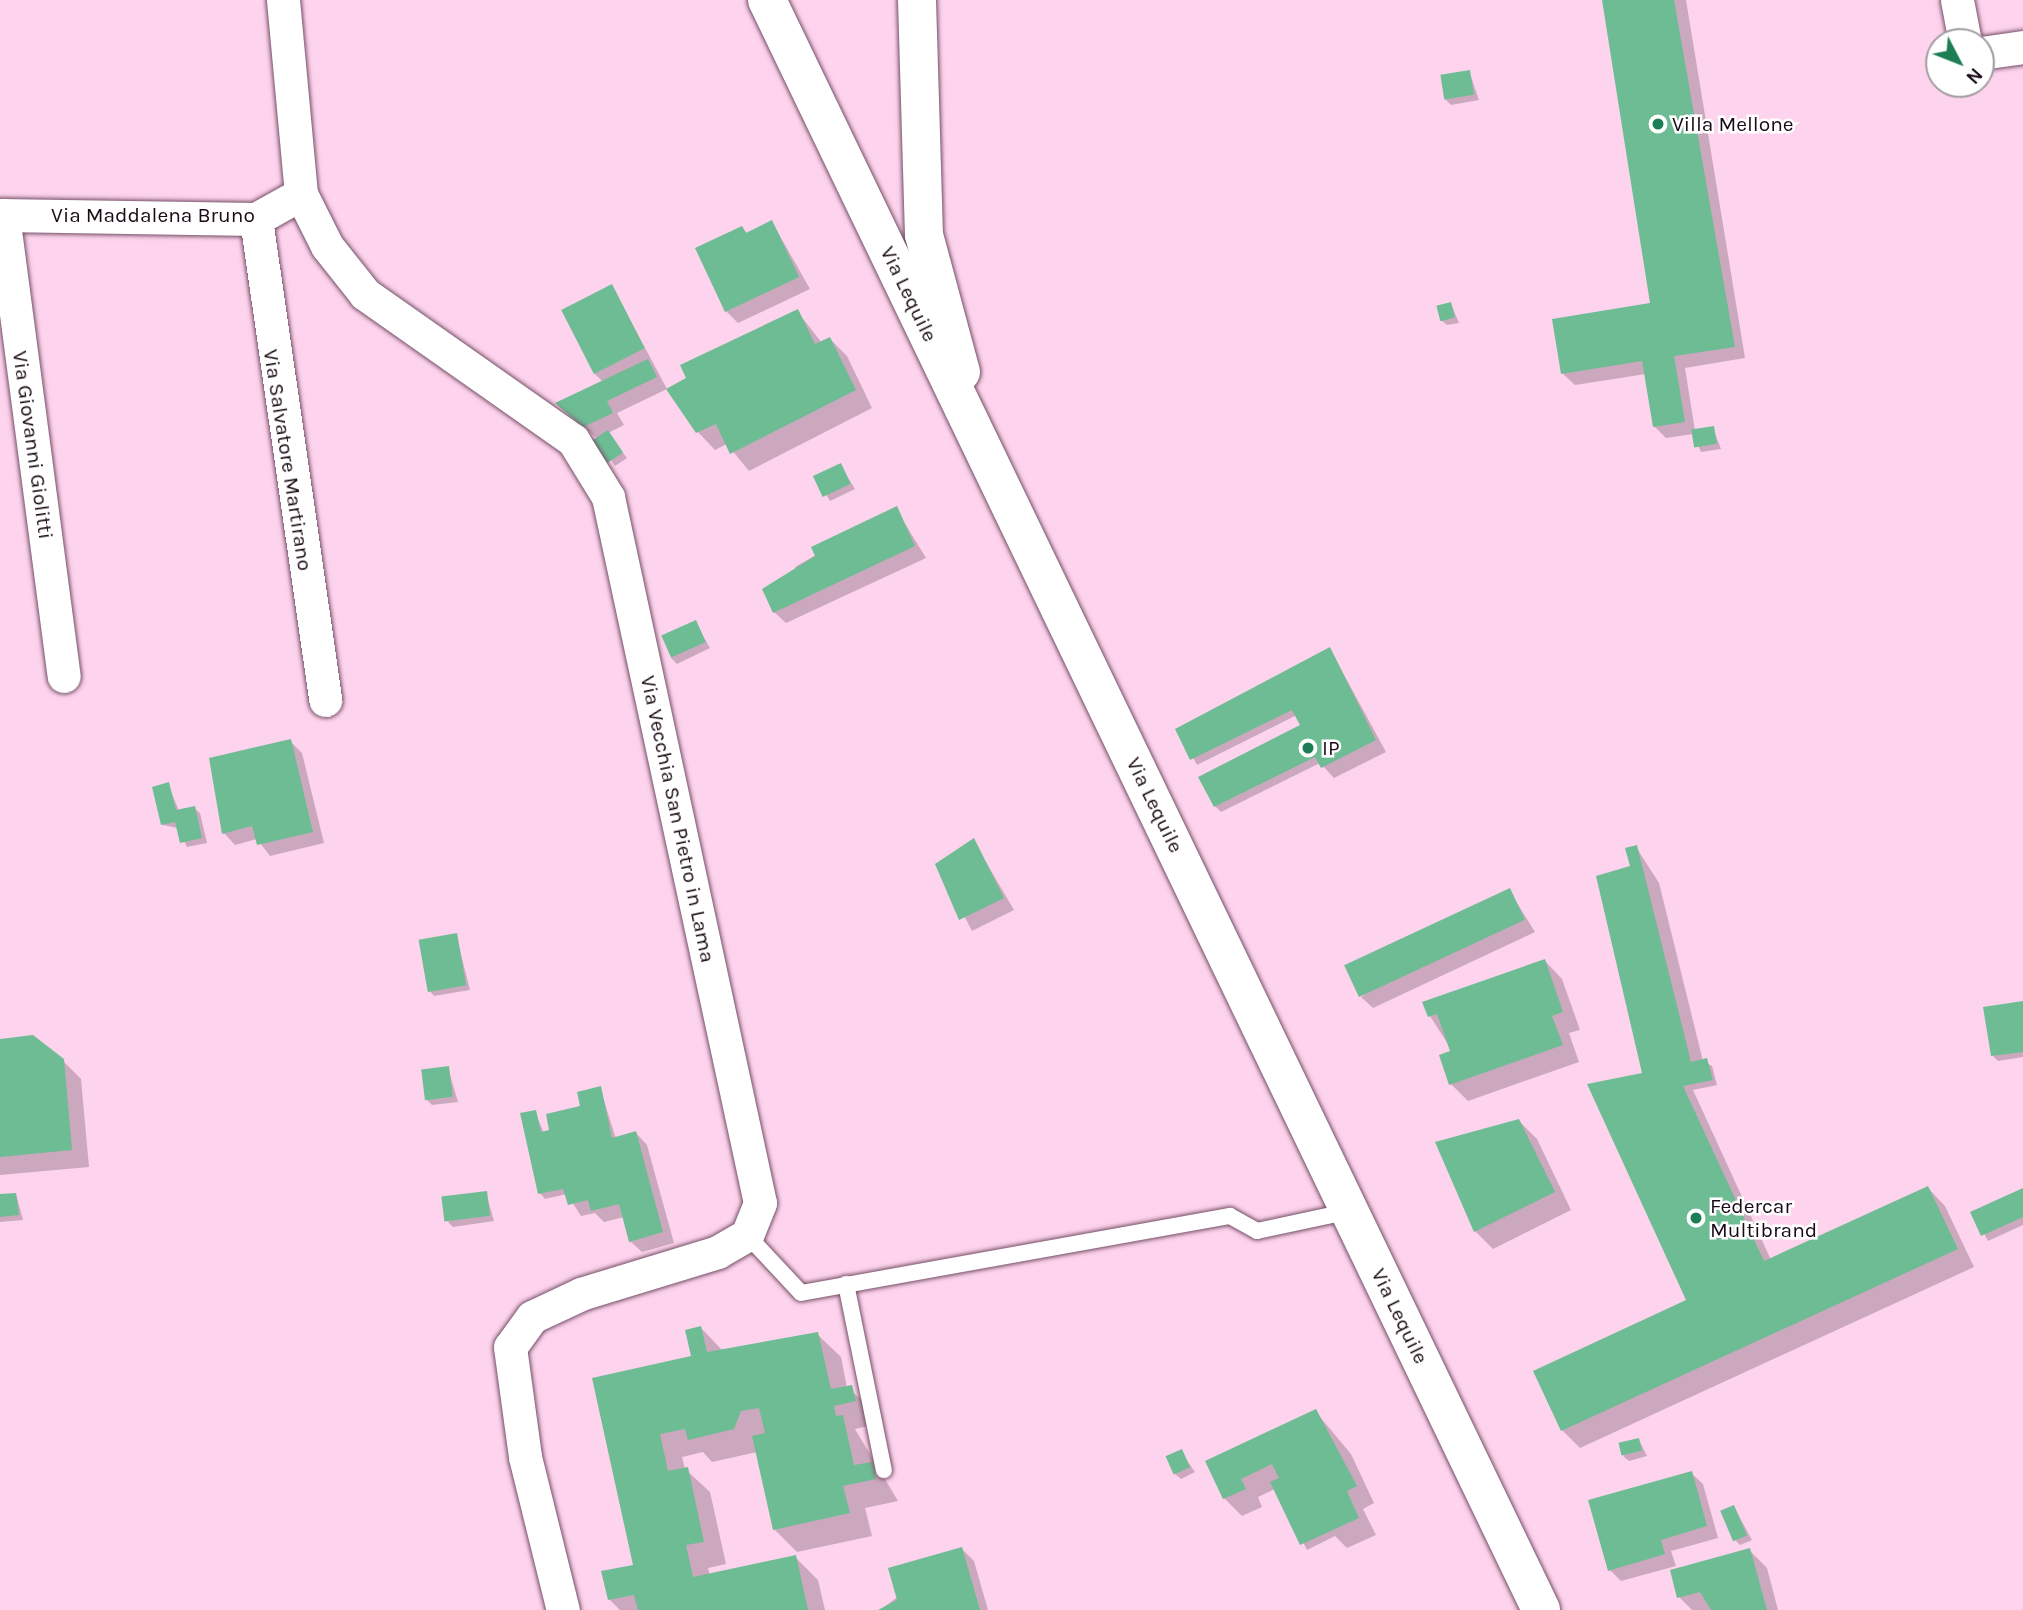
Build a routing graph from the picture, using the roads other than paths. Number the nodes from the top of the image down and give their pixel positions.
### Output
1 (283, 0) edge
2 (767, 0) edge
3 (917, 0) edge
4 (1956, 0) edge
5 (1962, 28) edge
6 (2023, 47) edge
7 (1995, 51) edge
8 (301, 194) junction
9 (1, 215) edge
10 (256, 219) junction
11 (1000, 482) junction
12 (64, 676) dead end
13 (325, 700) dead end
14 (1350, 1211) junction
15 (747, 1235) junction
16 (846, 1284) junction
17 (884, 1470) dead end
18 (563, 1610) edge
19 (1541, 1610) edge

1 - 8 street, Via Vecchia San Pietro in Lama
2 - 11 main road, Via Lequile
3 - 11 main road
4 - 5 street
6 - 7 street
8 - 10 street, Via Maddalena Bruno
8 - 15 street, Via Vecchia San Pietro in Lama
9 - 10 street, Via Maddalena Bruno
9 - 12 street, Via Giovanni Giolitti
10 - 13 street, Via Salvatore Martirano
11 - 14 main road, Via Lequile
14 - 16 lane
14 - 19 main road, Via Lequile
15 - 16 lane
15 - 18 street
16 - 17 lane

